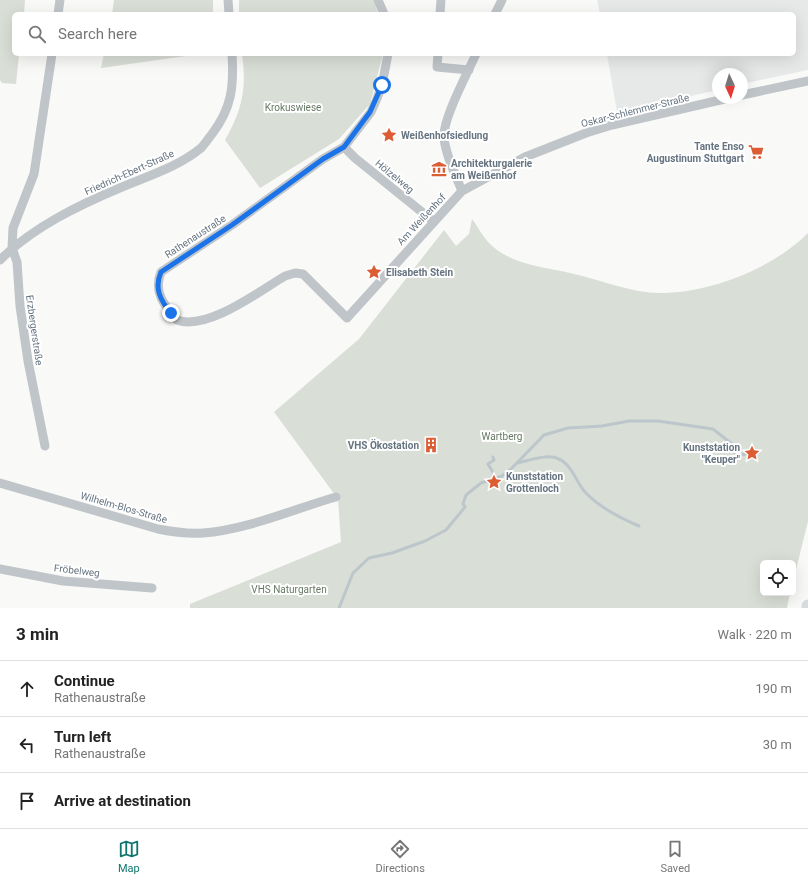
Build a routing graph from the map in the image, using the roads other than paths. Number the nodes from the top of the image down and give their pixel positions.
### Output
1 (60, 0) edge
2 (228, 0) edge
3 (378, 0) edge
4 (441, 0) edge
5 (502, 0) edge
6 (58, 12) edge
7 (229, 12) edge
8 (383, 12) edge
9 (440, 12) edge
10 (496, 12) edge
11 (52, 56) edge
12 (232, 56) edge
13 (388, 56) edge
14 (438, 56) edge
15 (475, 56) edge
16 (469, 70) junction
17 (808, 81) edge
18 (748, 94) edge
19 (712, 102) edge
20 (344, 147) junction
21 (462, 191) junction
22 (433, 221) junction
23 (12, 248) junction
24 (0, 260) edge
25 (346, 318) joint
26 (45, 446) dead end
27 (0, 483) edge
28 (336, 497) dead end
29 (0, 569) edge
30 (152, 588) dead end

1 - 6 street
2 - 7 street
3 - 8 street
4 - 9 street
5 - 10 street
11 - 23 street, Erzbergerstraße
12 - 23 street, Friedrich-Ebert-Straße
13 - 20 street, Rathenaustraße
14 - 16 street
15 - 16 street
16 - 21 street
17 - 18 street
19 - 21 street, Oskar-Schlemmer-Straße
20 - 22 street, Hölzelweg
20 - 25 street, Rathenaustraße
21 - 22 street, Am Weißenhof
22 - 25 street, Am Weißenhof
23 - 24 street, Friedrich-Ebert-Straße
23 - 26 street, Erzbergerstraße
27 - 28 street, Wilhelm-Blos-Straße
29 - 30 street, Fröbelweg

